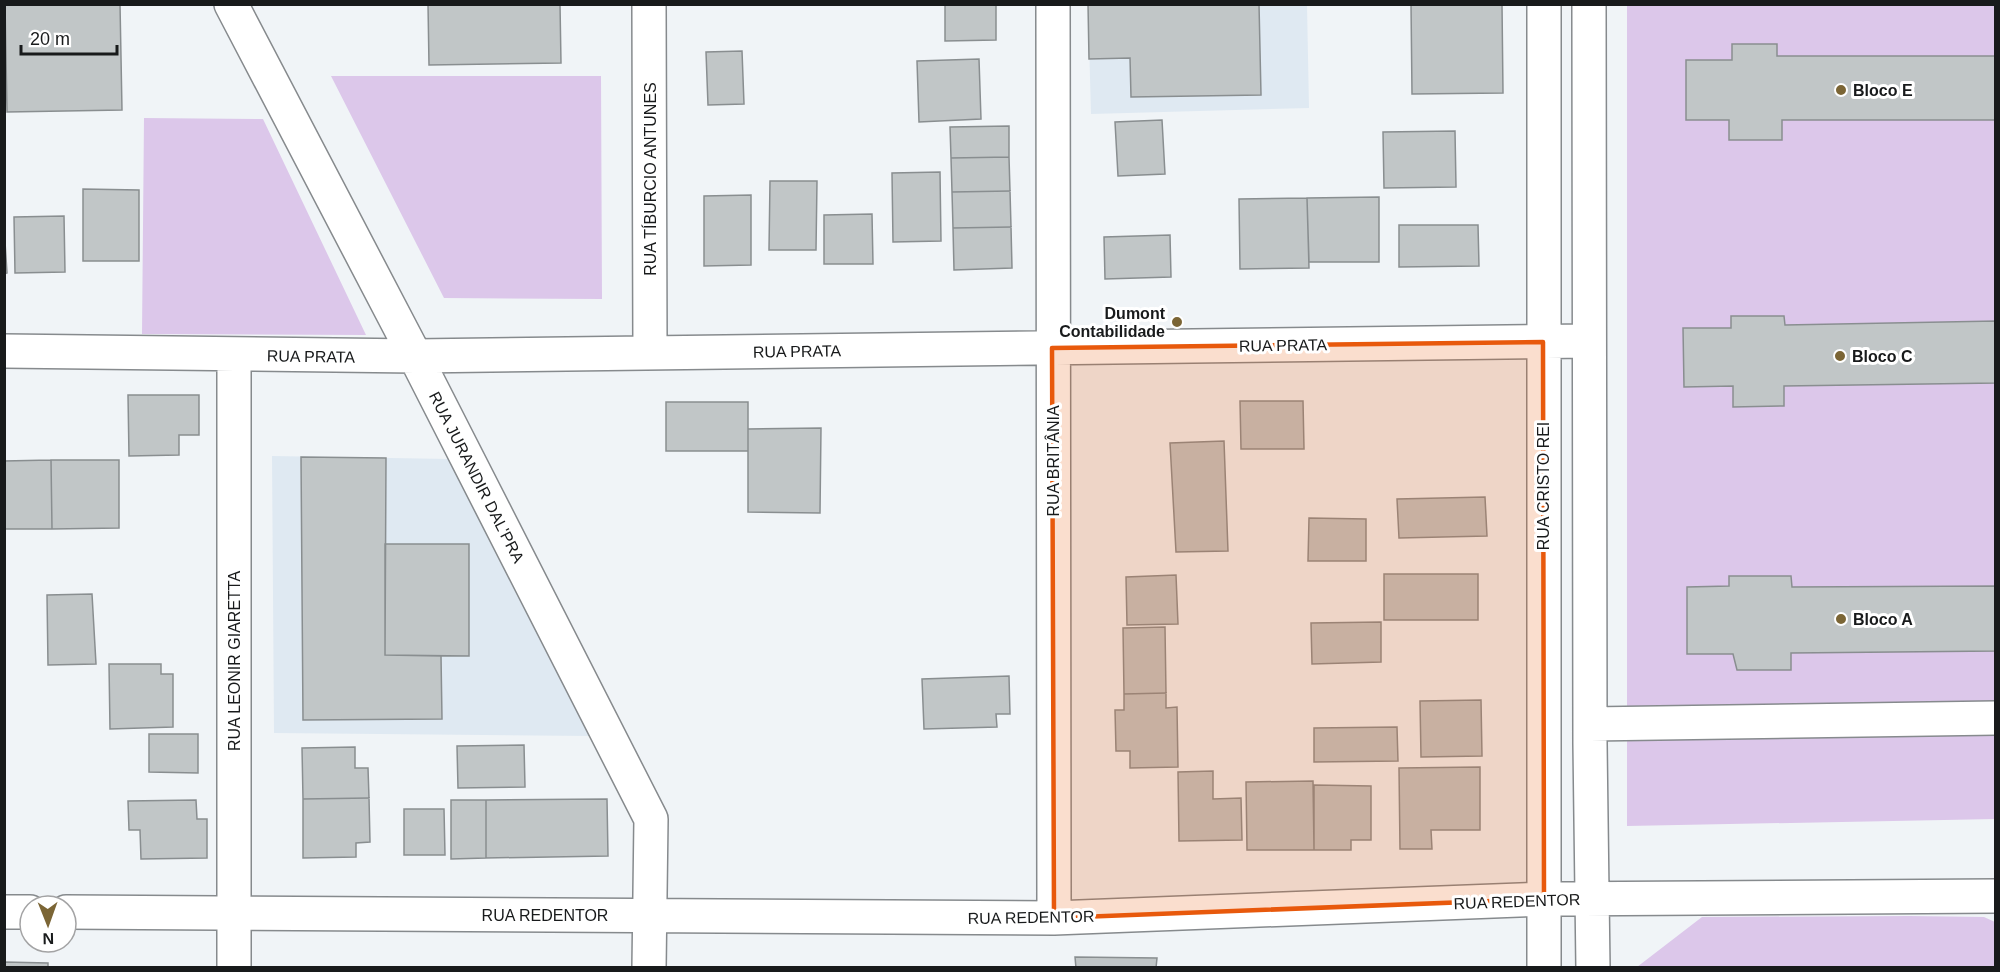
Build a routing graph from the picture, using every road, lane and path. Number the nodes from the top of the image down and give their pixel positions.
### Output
1 (231, 4) edge
2 (649, 4) edge
3 (1053, 4) edge
4 (1544, 4) edge
5 (1589, 4) edge
6 (1589, 341) junction
7 (1543, 342) junction
8 (1053, 348) junction
9 (4, 351) edge
10 (650, 353) junction
11 (234, 355) junction
12 (415, 356) junction
13 (1995, 718) edge
14 (1590, 724) junction
15 (1995, 896) edge
16 (1592, 898) junction
17 (1544, 899) junction
18 (78, 912) edge
19 (234, 914) junction
20 (648, 916) junction
21 (1054, 918) junction
22 (234, 968) edge
23 (649, 968) edge
24 (1544, 968) edge
25 (1593, 968) edge

1 - 12 street, RUA JURANDIR DAL'PRA
2 - 10 street, RUA TÍBURCIO ANTUNES
3 - 8 street, RUA BRITÂNIA
4 - 7 street, RUA CRISTO REI
5 - 6 street
6 - 7 street, RUA PRATA
6 - 14 street
7 - 8 street, RUA PRATA
7 - 17 street, RUA CRISTO REI
8 - 10 street, RUA PRATA
8 - 21 street, RUA BRITÂNIA
9 - 11 street, RUA PRATA
10 - 12 street, RUA PRATA
11 - 12 street, RUA PRATA
11 - 19 street, RUA LEONIR GIARETTA
12 - 20 street, RUA JURANDIR DAL'PRA
13 - 14 street
14 - 16 street
15 - 16 street, RUA REDENTOR
16 - 17 street, RUA REDENTOR
16 - 25 street
17 - 21 street, RUA REDENTOR
17 - 24 street, RUA CRISTO REI
18 - 19 street, RUA REDENTOR
19 - 20 street, RUA REDENTOR
19 - 22 street, RUA LEONIR GIARETTA
20 - 21 street, RUA REDENTOR
20 - 23 street, RUA JURANDIR DAL'PRA

